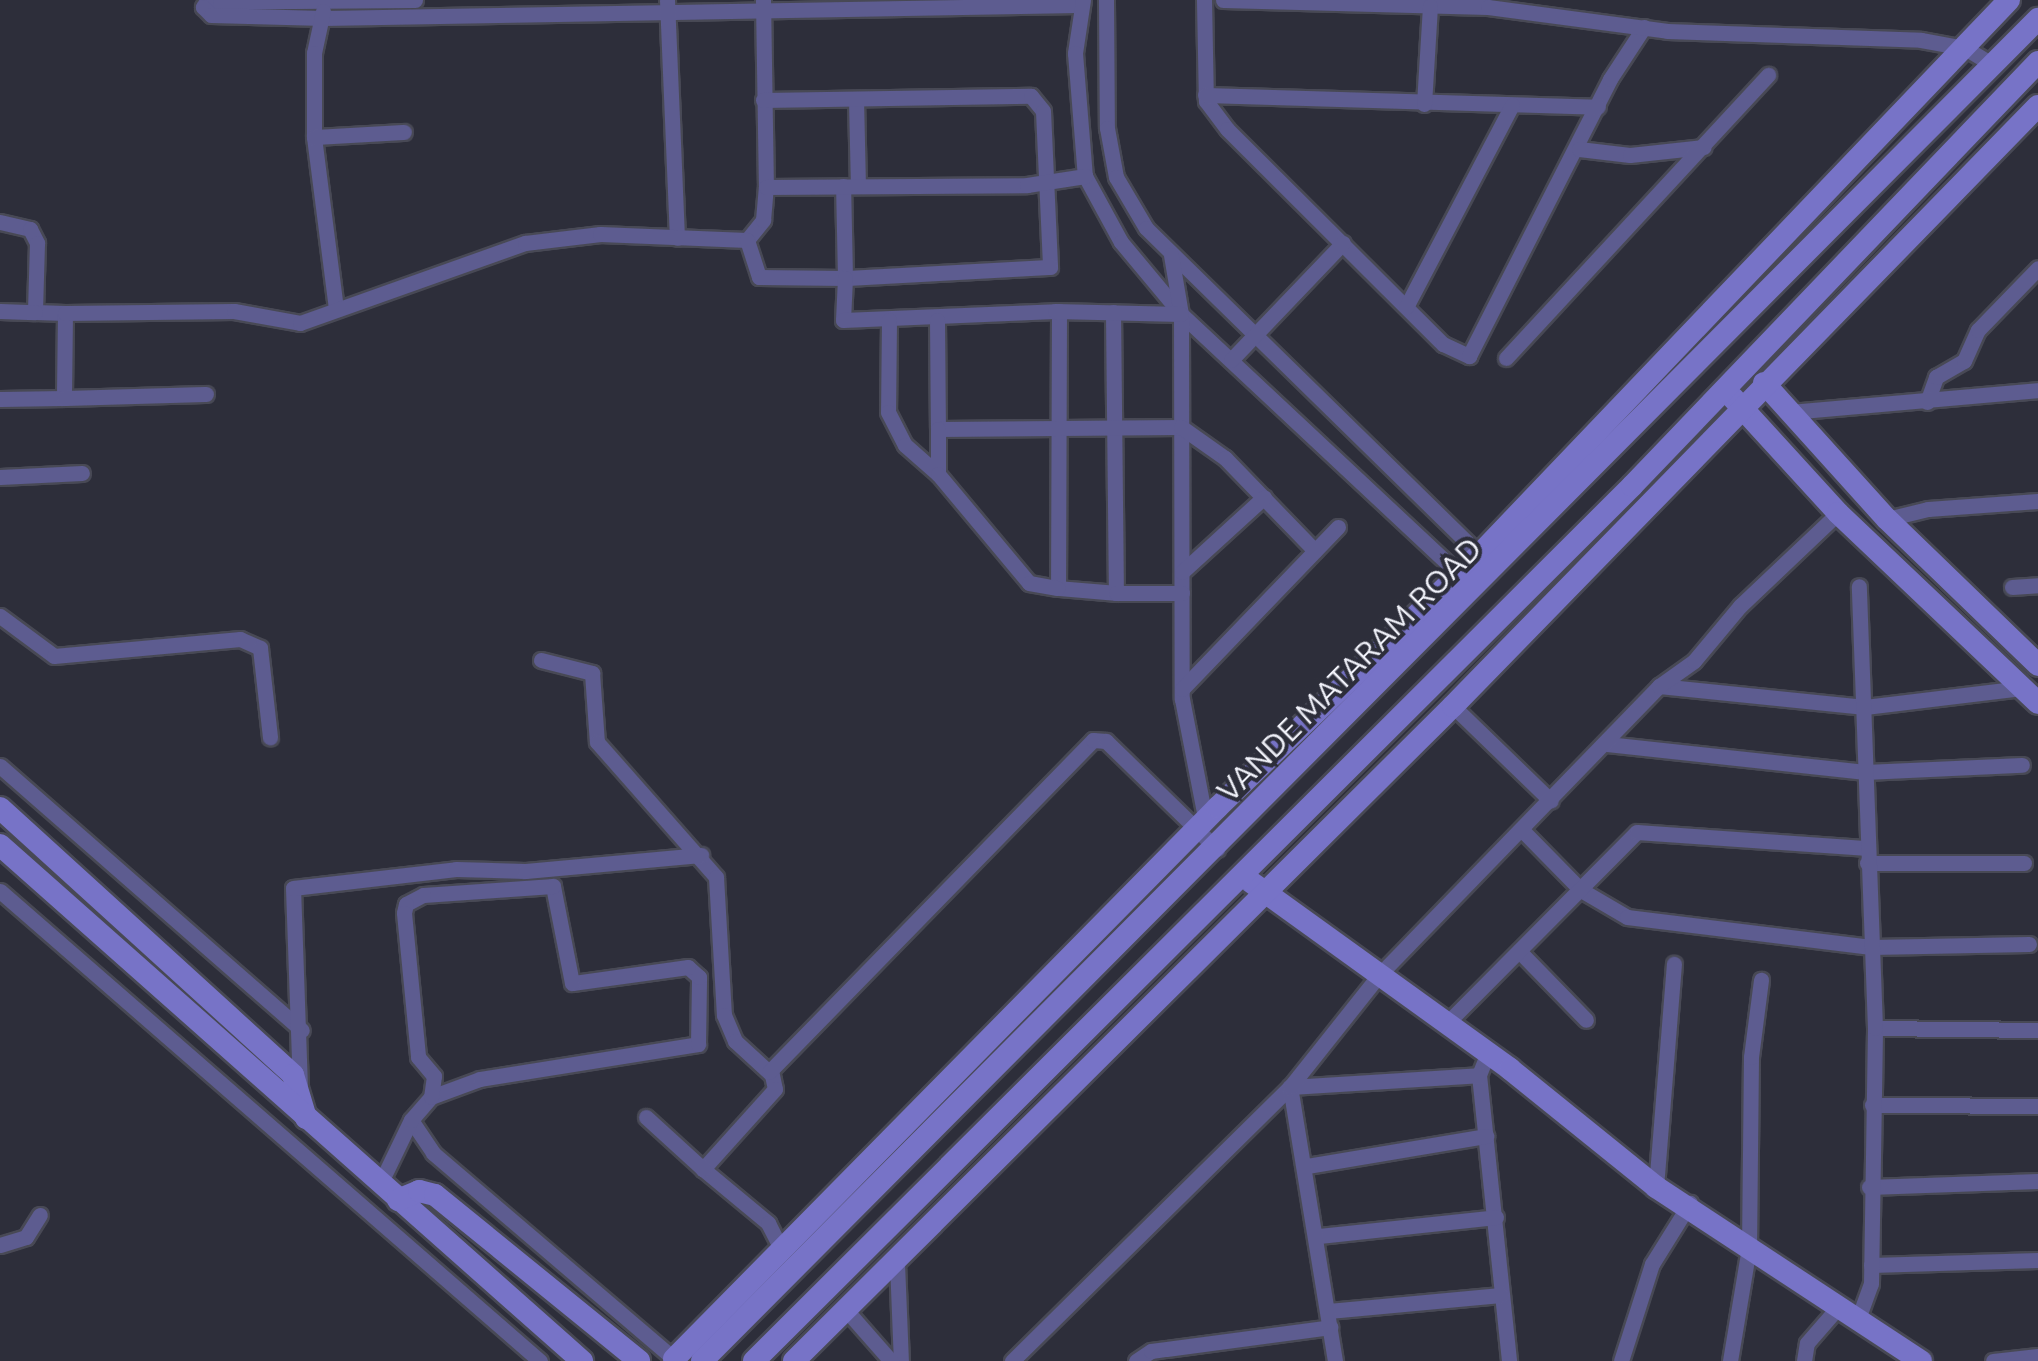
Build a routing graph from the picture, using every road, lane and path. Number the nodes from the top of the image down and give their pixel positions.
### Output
1 (395, 0) edge
2 (414, 0) edge
3 (1106, 0) edge
4 (1204, 0) edge
5 (1223, 0) edge
6 (2009, 0) edge
7 (1081, 3) edge
8 (1008, 4) edge
9 (1488, 4) edge
10 (762, 6) edge
11 (1430, 6) junction
12 (668, 7) edge
13 (576, 8) edge
14 (1586, 8) edge
15 (323, 10) edge
16 (2038, 19) edge
17 (1644, 27) junction
18 (1964, 48) junction
19 (2038, 62) edge
20 (1992, 65) junction
21 (1768, 75) dead end
22 (1205, 95) junction
23 (856, 99) junction
24 (764, 100) junction
25 (1424, 104) junction
26 (1512, 106) junction
27 (2038, 106) edge
28 (1598, 107) junction
29 (404, 132) dead end
30 (314, 137) junction
31 (1704, 147) junction
32 (1579, 149) junction
33 (1085, 176) junction
34 (1044, 183) junction
35 (850, 186) junction
36 (766, 187) junction
37 (0, 222) edge
38 (677, 238) junction
39 (746, 240) junction
40 (1342, 244) junction
41 (1170, 253) junction
42 (2038, 268) edge
43 (845, 278) junction
44 (1406, 307) junction
45 (336, 309) junction
46 (0, 311) edge
47 (1059, 311) junction
48 (35, 312) junction
49 (1113, 312) junction
50 (65, 313) junction
51 (1181, 314) junction
52 (889, 320) junction
53 (937, 320) junction
54 (1254, 336) junction
55 (1506, 358) dead end
56 (1230, 360) junction
57 (1764, 383) junction
58 (2038, 390) edge
59 (206, 394) dead end
60 (64, 398) junction
61 (1733, 398) junction
62 (0, 399) edge
63 (1927, 402) junction
64 (1786, 412) junction
65 (1181, 427) junction
66 (938, 429) junction
67 (1058, 430) junction
68 (1114, 430) junction
69 (82, 473) dead end
70 (938, 474) junction
71 (0, 477) edge
72 (1264, 498) junction
73 (2038, 502) edge
74 (1838, 513) junction
75 (1887, 519) junction
76 (1338, 527) dead end
77 (1315, 552) junction
78 (1486, 562) junction
79 (1182, 572) junction
80 (1467, 582) junction
81 (2038, 584) edge
82 (1859, 586) dead end
83 (2012, 587) dead end
84 (1058, 588) junction
85 (1116, 593) junction
86 (1182, 593) junction
87 (0, 616) edge
88 (540, 660) dead end
89 (2038, 665) edge
90 (1660, 686) junction
91 (1182, 689) junction
92 (2030, 695) edge
93 (1453, 706) junction
94 (1865, 707) junction
95 (270, 737) dead end
96 (1607, 744) junction
97 (2022, 764) dead end
98 (0, 766) edge
99 (1865, 772) junction
100 (1551, 801) junction
101 (0, 808) edge
102 (1203, 827) junction
103 (1522, 830) junction
104 (0, 844) edge
105 (1217, 849) junction
106 (701, 854) junction
107 (1867, 856) junction
108 (2024, 863) dead end
109 (1242, 872) junction
110 (1580, 890) junction
111 (0, 892) edge
112 (1262, 892) junction
113 (2029, 944) dead end
114 (1871, 947) junction
115 (1520, 951) junction
116 (1674, 964) dead end
117 (1380, 974) junction
118 (1761, 980) dead end
119 (1586, 1020) dead end
120 (1447, 1023) junction
121 (1875, 1028) junction
122 (302, 1030) junction
123 (2038, 1030) edge
124 (1483, 1065) junction
125 (769, 1072) junction
126 (1290, 1088) junction
127 (431, 1096) junction
128 (300, 1103) junction
129 (1872, 1105) junction
130 (2038, 1106) edge
131 (646, 1117) dead end
132 (411, 1120) junction
133 (1487, 1136) junction
134 (1308, 1166) junction
135 (703, 1168) junction
136 (2038, 1181) edge
137 (380, 1184) junction
138 (1869, 1186) junction
139 (1656, 1187) junction
140 (398, 1200) junction
141 (1690, 1203) junction
142 (40, 1215) dead end
143 (1496, 1217) junction
144 (1318, 1236) junction
145 (0, 1245) edge
146 (780, 1247) junction
147 (1749, 1248) junction
148 (2038, 1260) edge
149 (898, 1263) junction
150 (1871, 1265) junction
151 (1501, 1294) junction
152 (847, 1311) junction
153 (1849, 1312) junction
154 (1329, 1319) junction
155 (2038, 1356) edge
156 (672, 1360) edge
157 (540, 1361) edge
158 (582, 1361) edge
159 (640, 1361) edge
160 (702, 1361) edge
161 (754, 1361) edge
162 (794, 1361) edge
163 (891, 1361) edge
164 (901, 1361) edge
165 (1012, 1361) edge
166 (1136, 1361) edge
167 (1336, 1361) edge
168 (1509, 1361) edge
169 (1621, 1361) edge
170 (1730, 1361) edge
171 (1804, 1361) edge
172 (1921, 1361) edge
173 (1994, 1361) edge

1 - 2 street
1 - 15 street
3 - 41 street
4 - 22 street
5 - 11 street
6 - 18 street
7 - 8 street
7 - 33 street
8 - 10 street
9 - 11 street
9 - 14 street
10 - 12 street
10 - 24 street
11 - 25 street
12 - 13 street
12 - 38 street
13 - 15 street
14 - 17 street
15 - 15 street
15 - 30 street
16 - 20 street, VANDE MATARAM ROAD
17 - 18 street
17 - 28 street
18 - 20 street
18 - 78 street
19 - 61 street, VANDE MATARAM ROAD
20 - 78 street, VANDE MATARAM ROAD
21 - 31 street
22 - 25 street
22 - 40 street
23 - 24 street
23 - 34 street
23 - 35 street
24 - 36 street
25 - 26 street
26 - 28 street
26 - 44 street
27 - 57 street
28 - 32 street
29 - 30 street
30 - 45 street
31 - 32 street
31 - 55 street
32 - 44 street
33 - 34 street
33 - 51 street
34 - 35 street
34 - 43 street
35 - 36 street
35 - 43 street
36 - 39 street
37 - 48 street
38 - 39 street
38 - 45 street
39 - 43 street
40 - 44 street
40 - 54 street
41 - 51 street
41 - 54 street
42 - 63 street
43 - 52 street
45 - 50 street
46 - 48 street
47 - 49 street
47 - 53 street
47 - 67 street
48 - 50 street
49 - 51 street
49 - 68 street
50 - 60 street
51 - 56 street
51 - 65 street
52 - 53 street
52 - 70 street
53 - 66 street
54 - 56 street
54 - 78 street
56 - 80 street
57 - 61 street
57 - 64 street
58 - 63 street
59 - 60 street
60 - 62 street
61 - 74 street
61 - 93 street
61 - 109 street, VANDE MATARAM ROAD
63 - 64 street
64 - 75 street
65 - 68 street
65 - 72 street
65 - 79 street
66 - 67 street
66 - 70 street
67 - 68 street
67 - 84 street
68 - 85 street
69 - 71 street
70 - 84 street
72 - 77 street
72 - 79 street
73 - 75 street
74 - 90 street
74 - 92 street
75 - 89 street
76 - 77 street
77 - 91 street
78 - 80 street, VANDE MATARAM ROAD
79 - 86 street
80 - 102 street
80 - 105 street, VANDE MATARAM ROAD
81 - 83 street
82 - 94 street
84 - 85 street
85 - 86 street
86 - 91 street
87 - 95 street
88 - 106 street
90 - 94 street
90 - 96 street
91 - 102 street
92 - 94 street
93 - 100 street
93 - 112 street
94 - 99 street
96 - 99 street
96 - 100 street
97 - 99 street
98 - 122 street
99 - 107 street
100 - 103 street
101 - 128 street
102 - 105 street
102 - 125 street
102 - 146 street
103 - 110 street
103 - 117 street
104 - 128 street
105 - 160 street, VANDE MATARAM ROAD
106 - 122 street
106 - 125 street
107 - 108 street
107 - 110 street
107 - 114 street
109 - 112 street
109 - 161 street, VANDE MATARAM ROAD
110 - 114 street
110 - 115 street
111 - 157 street
112 - 117 street
112 - 149 street
113 - 114 street
114 - 121 street
115 - 119 street
115 - 120 street
116 - 139 street
117 - 120 street
117 - 126 street
118 - 147 street
120 - 124 street
121 - 123 street
121 - 129 street
122 - 128 street
124 - 126 street
124 - 133 street
124 - 139 street
125 - 135 street
126 - 134 street
126 - 165 street
127 - 127 street
127 - 132 street
128 - 137 street
129 - 130 street
129 - 138 street
131 - 135 street
132 - 137 street
132 - 156 street
133 - 134 street
133 - 143 street
134 - 144 street
135 - 146 street
136 - 138 street
137 - 140 street
138 - 150 street
139 - 141 street
140 - 158 street
140 - 159 street
141 - 147 street
141 - 169 street
142 - 145 street
143 - 144 street
143 - 151 street
144 - 154 street
146 - 156 street
147 - 153 street
147 - 170 street
148 - 150 street
149 - 152 street
149 - 164 street
150 - 153 street
151 - 154 street
151 - 168 street
152 - 162 street
152 - 163 street
153 - 171 street
153 - 172 street
154 - 166 street
154 - 167 street
155 - 173 street

